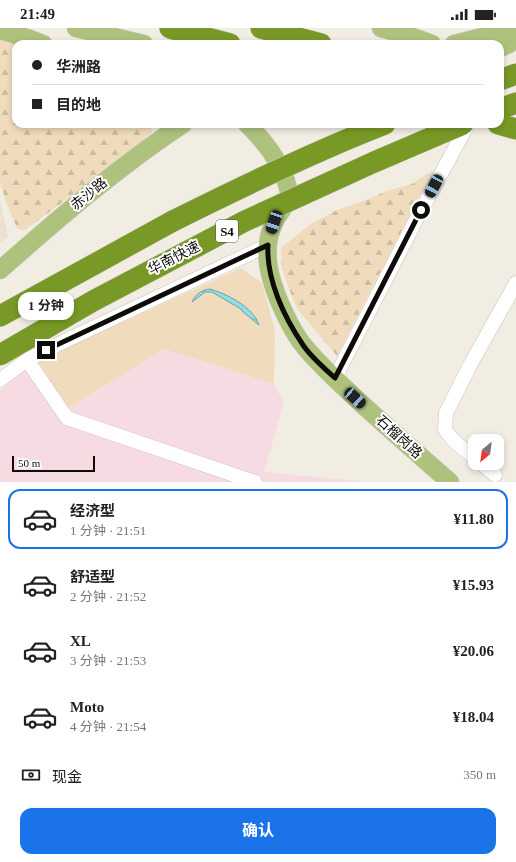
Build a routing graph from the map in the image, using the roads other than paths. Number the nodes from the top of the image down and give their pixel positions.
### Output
1 (76, 28) edge
2 (170, 28) edge
3 (261, 28) edge
4 (297, 28) edge
5 (381, 28) edge
6 (512, 28) edge
7 (0, 30) edge
8 (516, 37) edge
9 (32, 40) edge
10 (127, 40) edge
11 (215, 40) edge
12 (306, 40) edge
13 (319, 40) edge
14 (421, 40) edge
15 (470, 40) edge
16 (504, 46) edge
17 (516, 74) edge
18 (504, 78) edge
19 (504, 95) edge
20 (516, 98) edge
21 (516, 103) edge
22 (504, 108) edge
23 (504, 126) edge
24 (160, 128) edge
25 (178, 128) edge
26 (251, 128) edge
27 (375, 128) edge
28 (454, 128) edge
29 (466, 128) edge
30 (516, 129) edge
31 (153, 144) junction
32 (268, 245) junction
33 (0, 270) edge
34 (516, 283) edge
35 (0, 316) edge
36 (0, 355) edge
37 (27, 360) junction
38 (335, 378) junction
39 (0, 380) edge
40 (468, 452) edge
41 (489, 470) edge
42 (495, 475) dead end
43 (255, 482) edge
44 (450, 482) edge

1 - 10 main road
2 - 11 highway
3 - 12 highway
4 - 13 highway
5 - 14 main road
6 - 15 main road
7 - 9 main road
8 - 16 main road
17 - 18 highway, bridge
19 - 20 highway
21 - 22 highway
23 - 30 highway
24 - 31 main road
25 - 31 main road, 赤沙路
26 - 32 main road, 石榴岗路
27 - 35 highway, S4, bridge
28 - 36 highway, 华南快速 / S4, bridge
29 - 38 street
31 - 33 main road, 赤沙路
32 - 37 street
32 - 38 main road, 石榴岗路
34 - 40 street
37 - 39 street
37 - 43 street
38 - 44 main road, 石榴岗路
41 - 42 street

